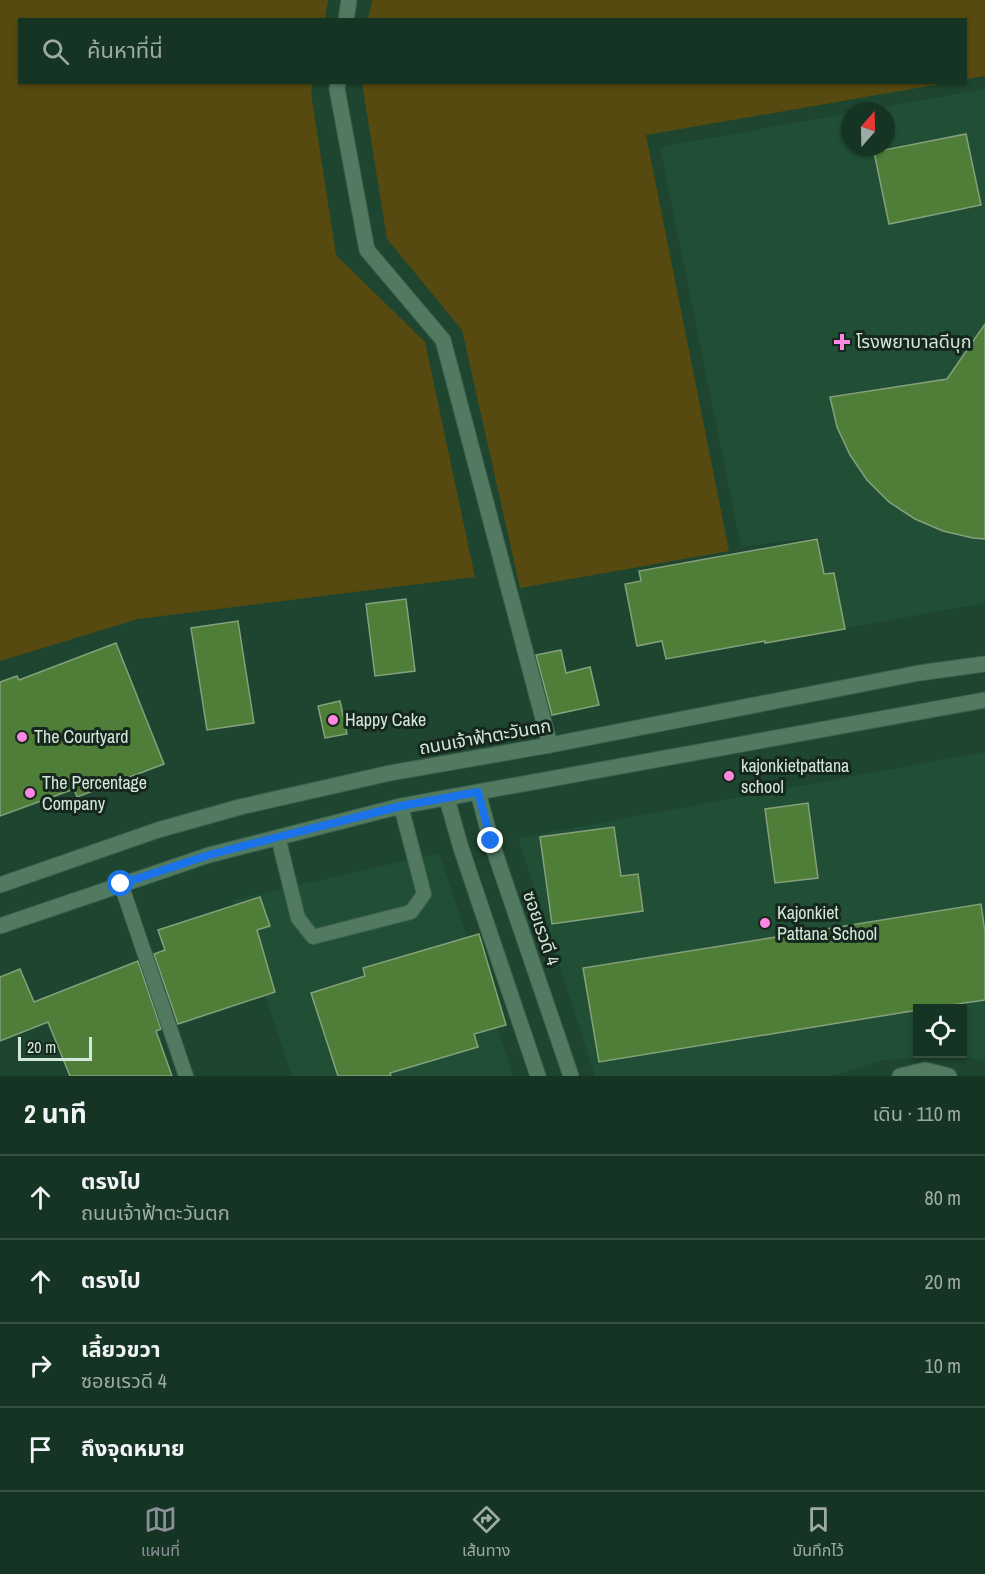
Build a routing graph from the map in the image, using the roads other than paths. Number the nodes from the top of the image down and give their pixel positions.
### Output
1 (349, 0) edge
2 (346, 18) edge
3 (338, 84) edge
4 (985, 664) edge
5 (985, 700) edge
6 (550, 745) junction
7 (478, 792) junction
8 (447, 799) junction
9 (401, 806) junction
10 (278, 837) junction
11 (121, 884) junction
12 (0, 885) edge
13 (0, 926) edge
14 (186, 1076) edge
15 (538, 1076) edge
16 (571, 1076) edge
17 (900, 1076) edge
18 (949, 1076) edge

1 - 2 main road
3 - 6 main road
4 - 6 main road, ถนนเจ้าฟ้าตะวันตก
5 - 7 main road
6 - 12 main road, ถนนเจ้าฟ้าตะวันตก
7 - 8 main road
7 - 16 main road, ซอยเรวดี 4
8 - 9 main road
8 - 15 main road
9 - 10 main road
9 - 10 lane
10 - 11 main road
11 - 13 main road
11 - 14 lane
17 - 18 main road

